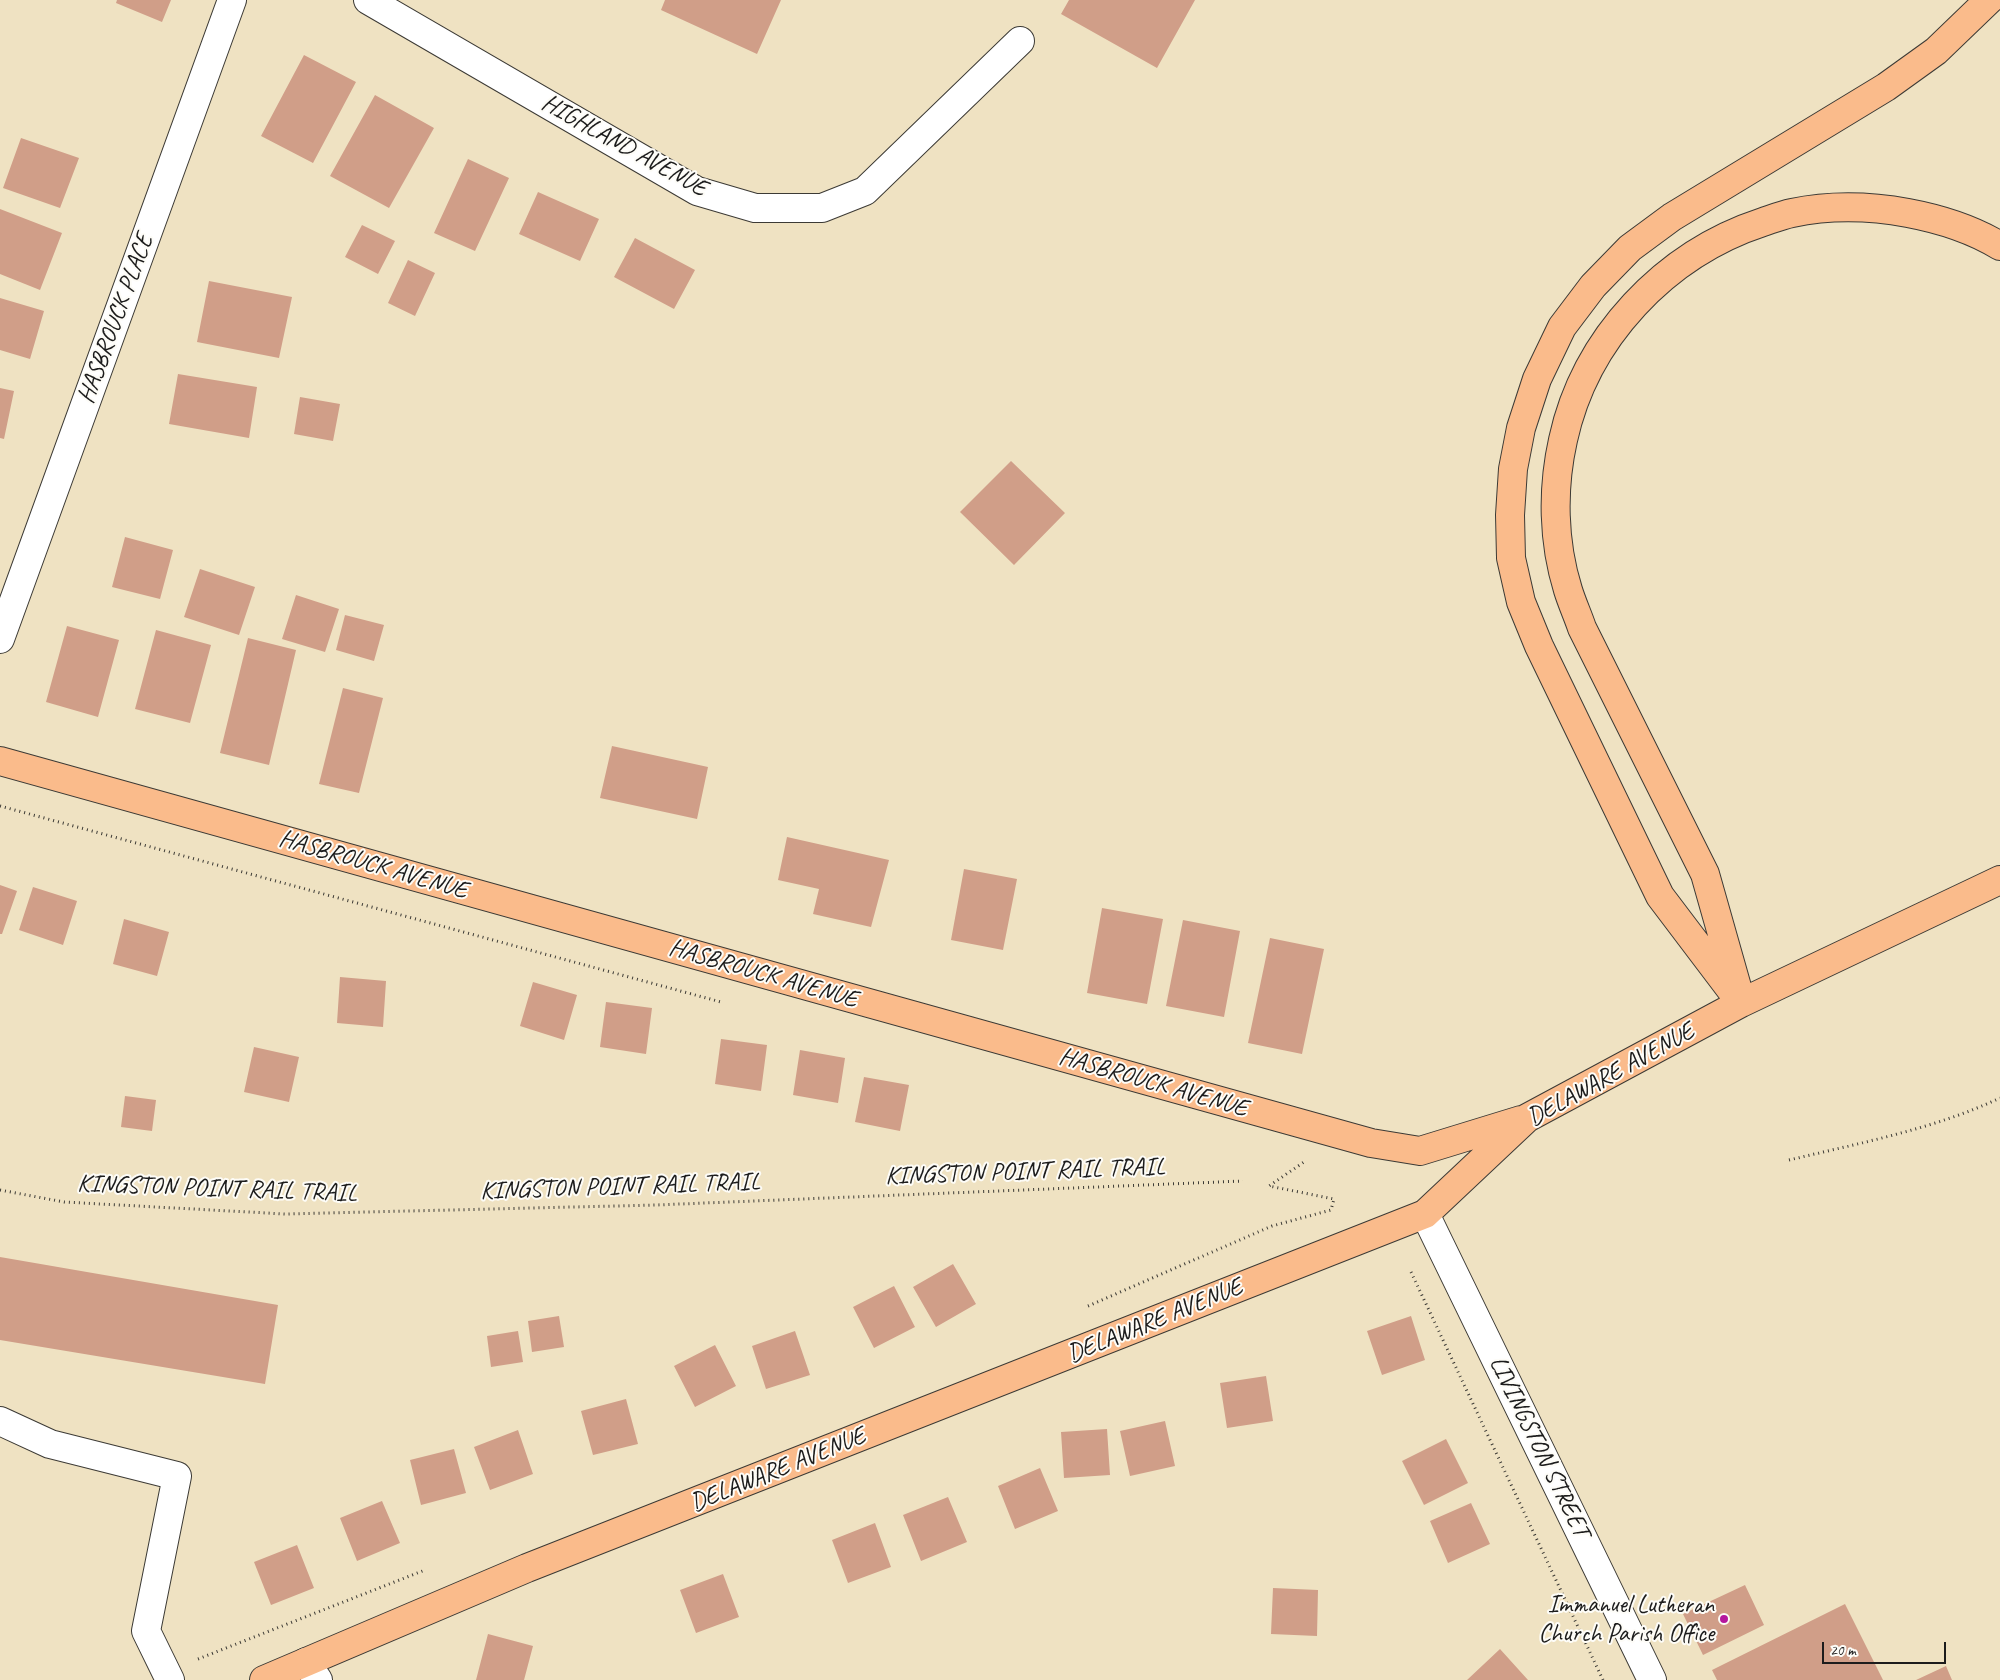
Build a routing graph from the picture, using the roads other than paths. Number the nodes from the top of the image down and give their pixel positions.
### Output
1 (232, 0) edge
2 (368, 0) edge
3 (1989, 0) edge
4 (1020, 41) dead end
5 (2000, 246) edge
6 (0, 639) edge
7 (0, 761) edge
8 (2000, 880) edge
9 (1741, 1003) junction
10 (1527, 1118) junction
11 (1426, 1214) junction
12 (0, 1420) edge
13 (312, 1671) edge
14 (168, 1676) edge
15 (264, 1680) edge
16 (1652, 1680) edge

1 - 6 street, HASBROUCK PLACE
2 - 4 street, HIGHLAND AVENUE
3 - 9 main road
5 - 9 main road
7 - 10 main road, HASBROUCK AVENUE
8 - 9 main road, DELAWARE AVENUE
9 - 10 main road, DELAWARE AVENUE
10 - 11 main road, DELAWARE AVENUE
11 - 13 main road, DELAWARE AVENUE
11 - 16 street, LIVINGSTON STREET
12 - 14 street
13 - 15 main road, DELAWARE AVENUE

